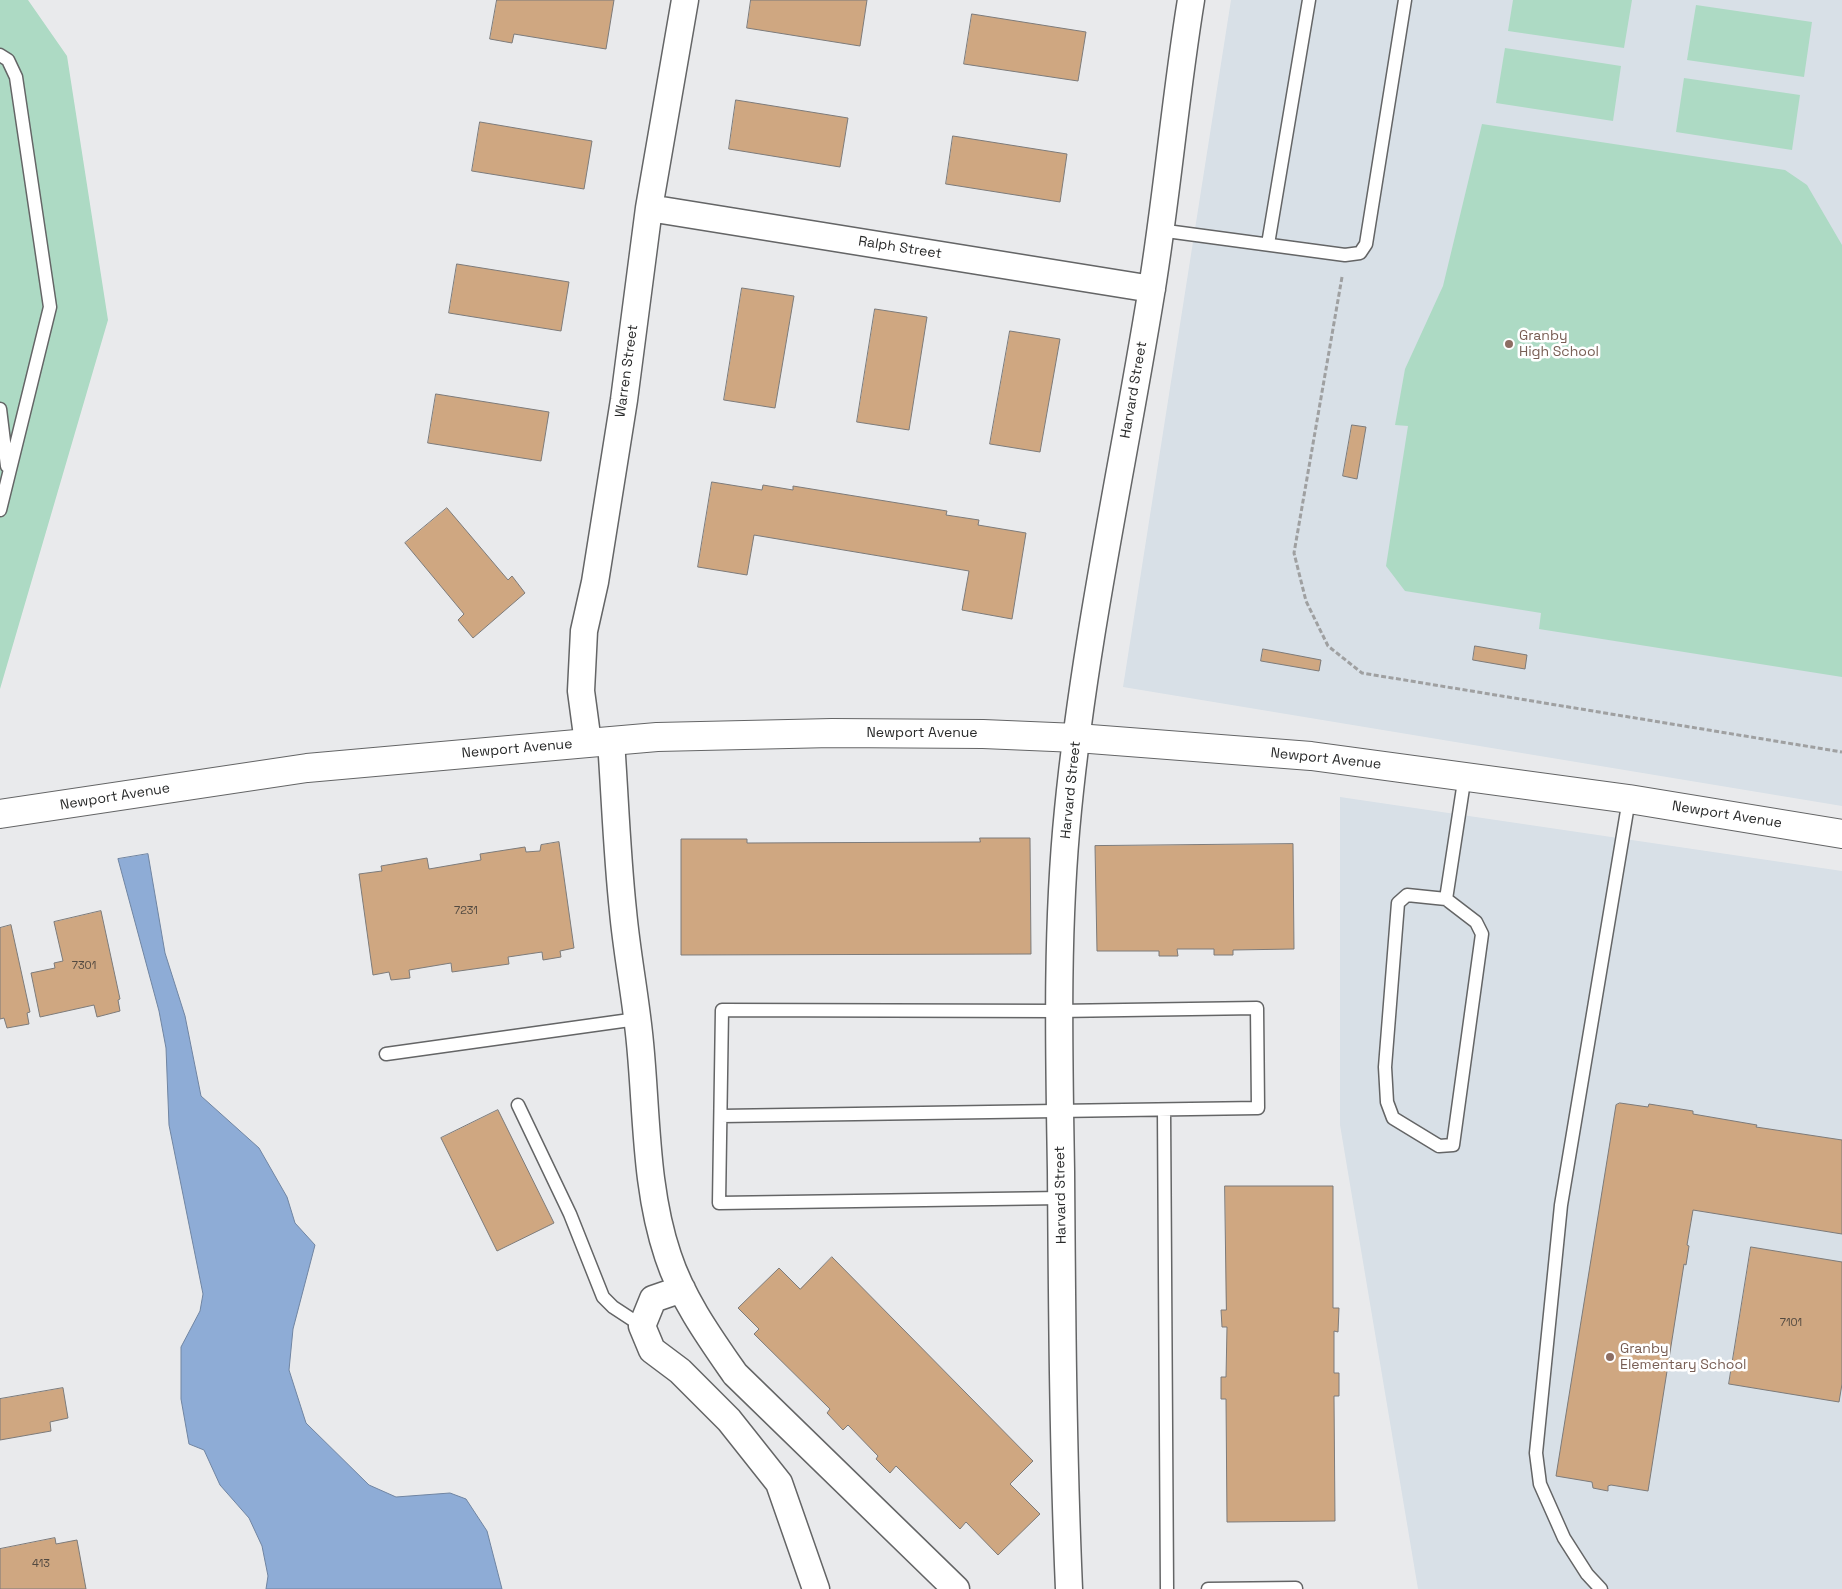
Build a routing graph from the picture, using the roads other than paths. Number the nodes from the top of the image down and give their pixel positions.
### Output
1 (685, 0) edge
2 (1191, 0) edge
3 (1309, 0) edge
4 (1405, 0) edge
5 (0, 55) edge
6 (649, 208) junction
7 (1159, 230) junction
8 (1268, 244) junction
9 (1152, 289) junction
10 (0, 409) edge
11 (4, 476) edge
12 (0, 510) edge
13 (1077, 738) junction
14 (599, 742) junction
15 (1465, 775) junction
16 (1629, 799) junction
17 (0, 814) edge
18 (1842, 834) edge
19 (1446, 899) junction
20 (1058, 1011) junction
21 (638, 1019) junction
22 (386, 1054) dead end
23 (518, 1105) dead end
24 (1164, 1110) junction
25 (1060, 1112) junction
26 (721, 1116) junction
27 (1061, 1198) junction
28 (682, 1289) junction
29 (642, 1326) junction
30 (1296, 1588) edge
31 (816, 1589) edge
32 (956, 1589) edge
33 (1069, 1589) edge
34 (1167, 1589) edge
35 (1208, 1589) edge
36 (1601, 1589) edge

1 - 6 street, Warren Street
2 - 7 street, Harvard Street
3 - 8 lane
4 - 8 lane
5 - 11 lane
6 - 9 street, Ralph Street
6 - 14 street, Warren Street
7 - 8 lane
7 - 9 street, Harvard Street
9 - 13 street, Harvard Street
10 - 11 lane
11 - 12 lane
13 - 14 street, Newport Avenue
13 - 15 street, Newport Avenue
13 - 20 street, Harvard Street
14 - 17 street, Newport Avenue
14 - 21 street, Warren Street
15 - 16 street, Newport Avenue
15 - 19 lane
16 - 18 street, Newport Avenue
16 - 36 lane
19 - 19 lane
20 - 24 lane
20 - 25 street, Harvard Street
20 - 26 lane
21 - 22 lane
21 - 28 street, Warren Street
23 - 29 lane
24 - 25 lane
24 - 34 lane
25 - 26 lane
25 - 27 street, Harvard Street
26 - 27 lane
27 - 33 street, Harvard Street
28 - 29 street
28 - 32 street, Warren Street
29 - 31 street
30 - 35 lane

